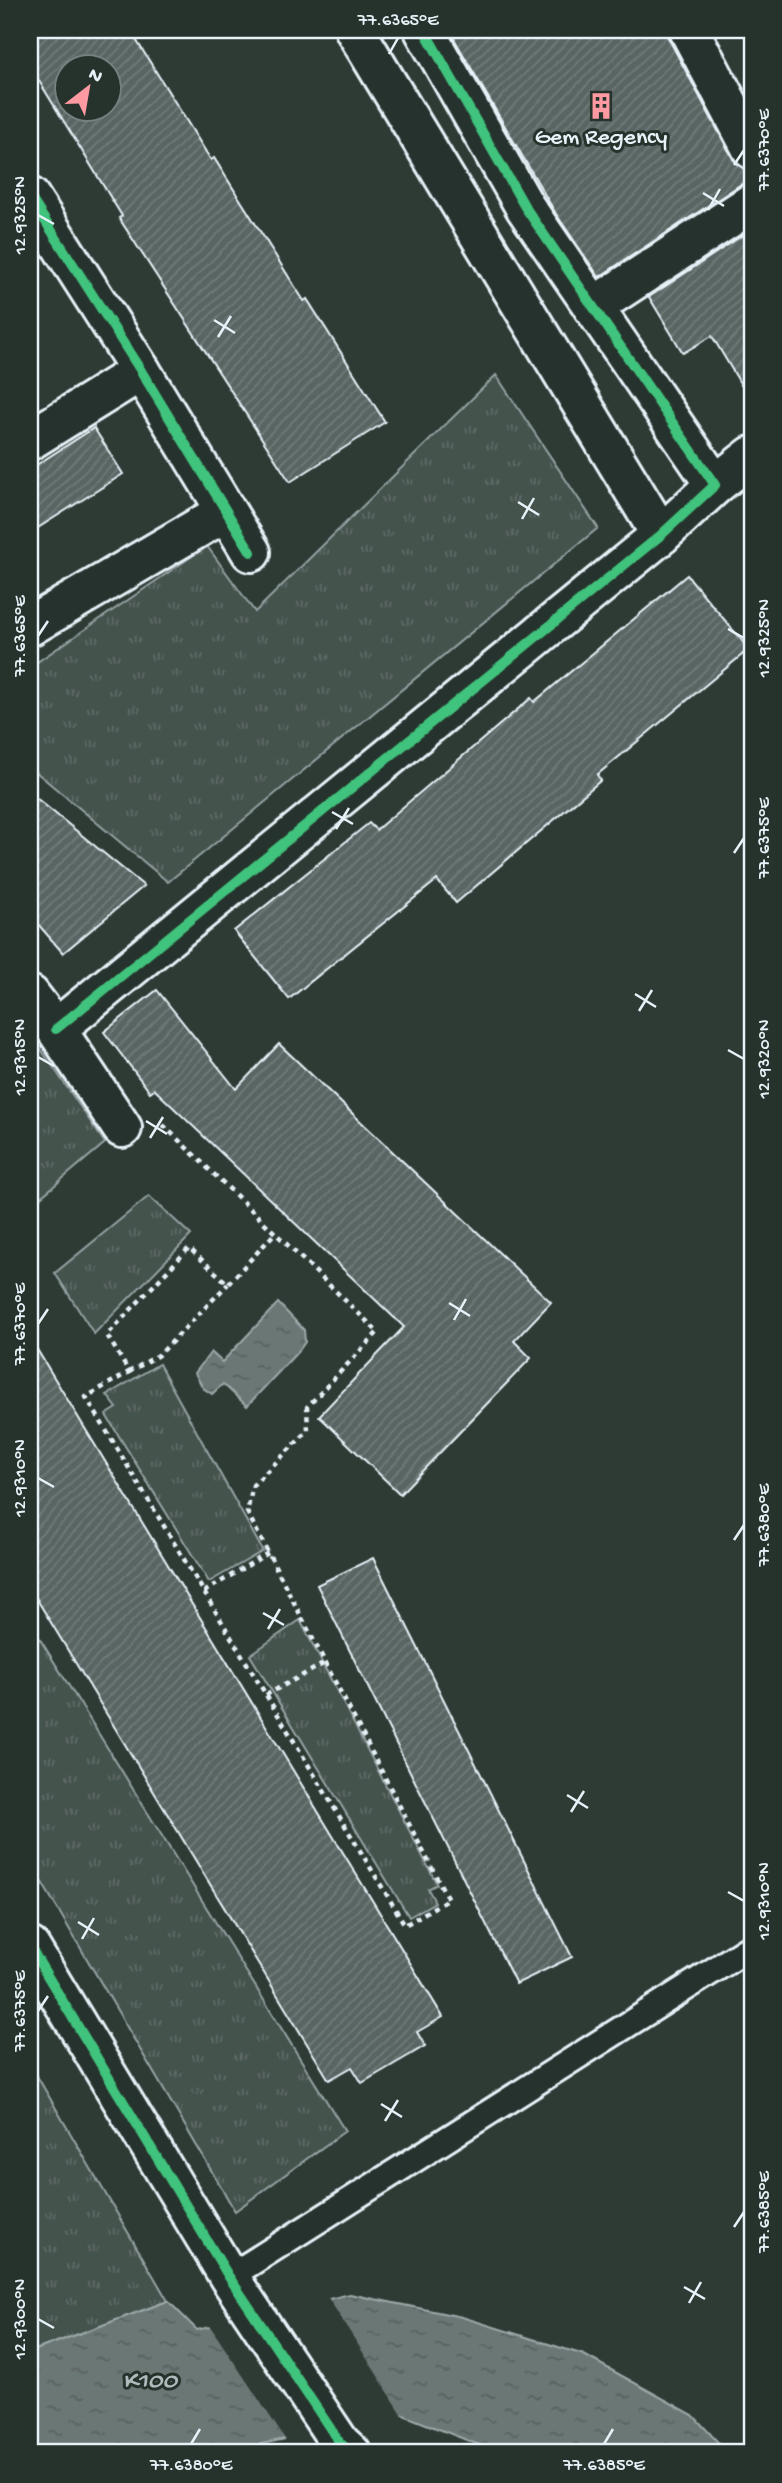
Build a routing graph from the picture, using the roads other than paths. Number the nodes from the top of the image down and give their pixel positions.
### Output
1 (355, 30) edge
2 (424, 30) edge
3 (689, 30) edge
4 (752, 149) edge
5 (30, 197) edge
6 (752, 204) edge
7 (593, 307) junction
8 (141, 371) junction
9 (30, 440) edge
10 (752, 456) edge
11 (715, 485) junction
12 (225, 512) junction
13 (661, 535) junction
14 (251, 552) dead end
15 (30, 626) edge
16 (30, 995) edge
17 (56, 1028) junction
18 (138, 1129) road end
19 (752, 1946) edge
20 (30, 1947) edge
21 (229, 2277) junction
22 (346, 2450) edge

1 - 13 street
2 - 7 street
3 - 4 street
5 - 8 street
6 - 7 street
7 - 11 street
8 - 9 street
8 - 12 street
10 - 11 street
11 - 13 street
12 - 14 street
12 - 15 street
13 - 17 street
16 - 17 street
17 - 18 street
19 - 21 lane
20 - 21 street
21 - 22 street

